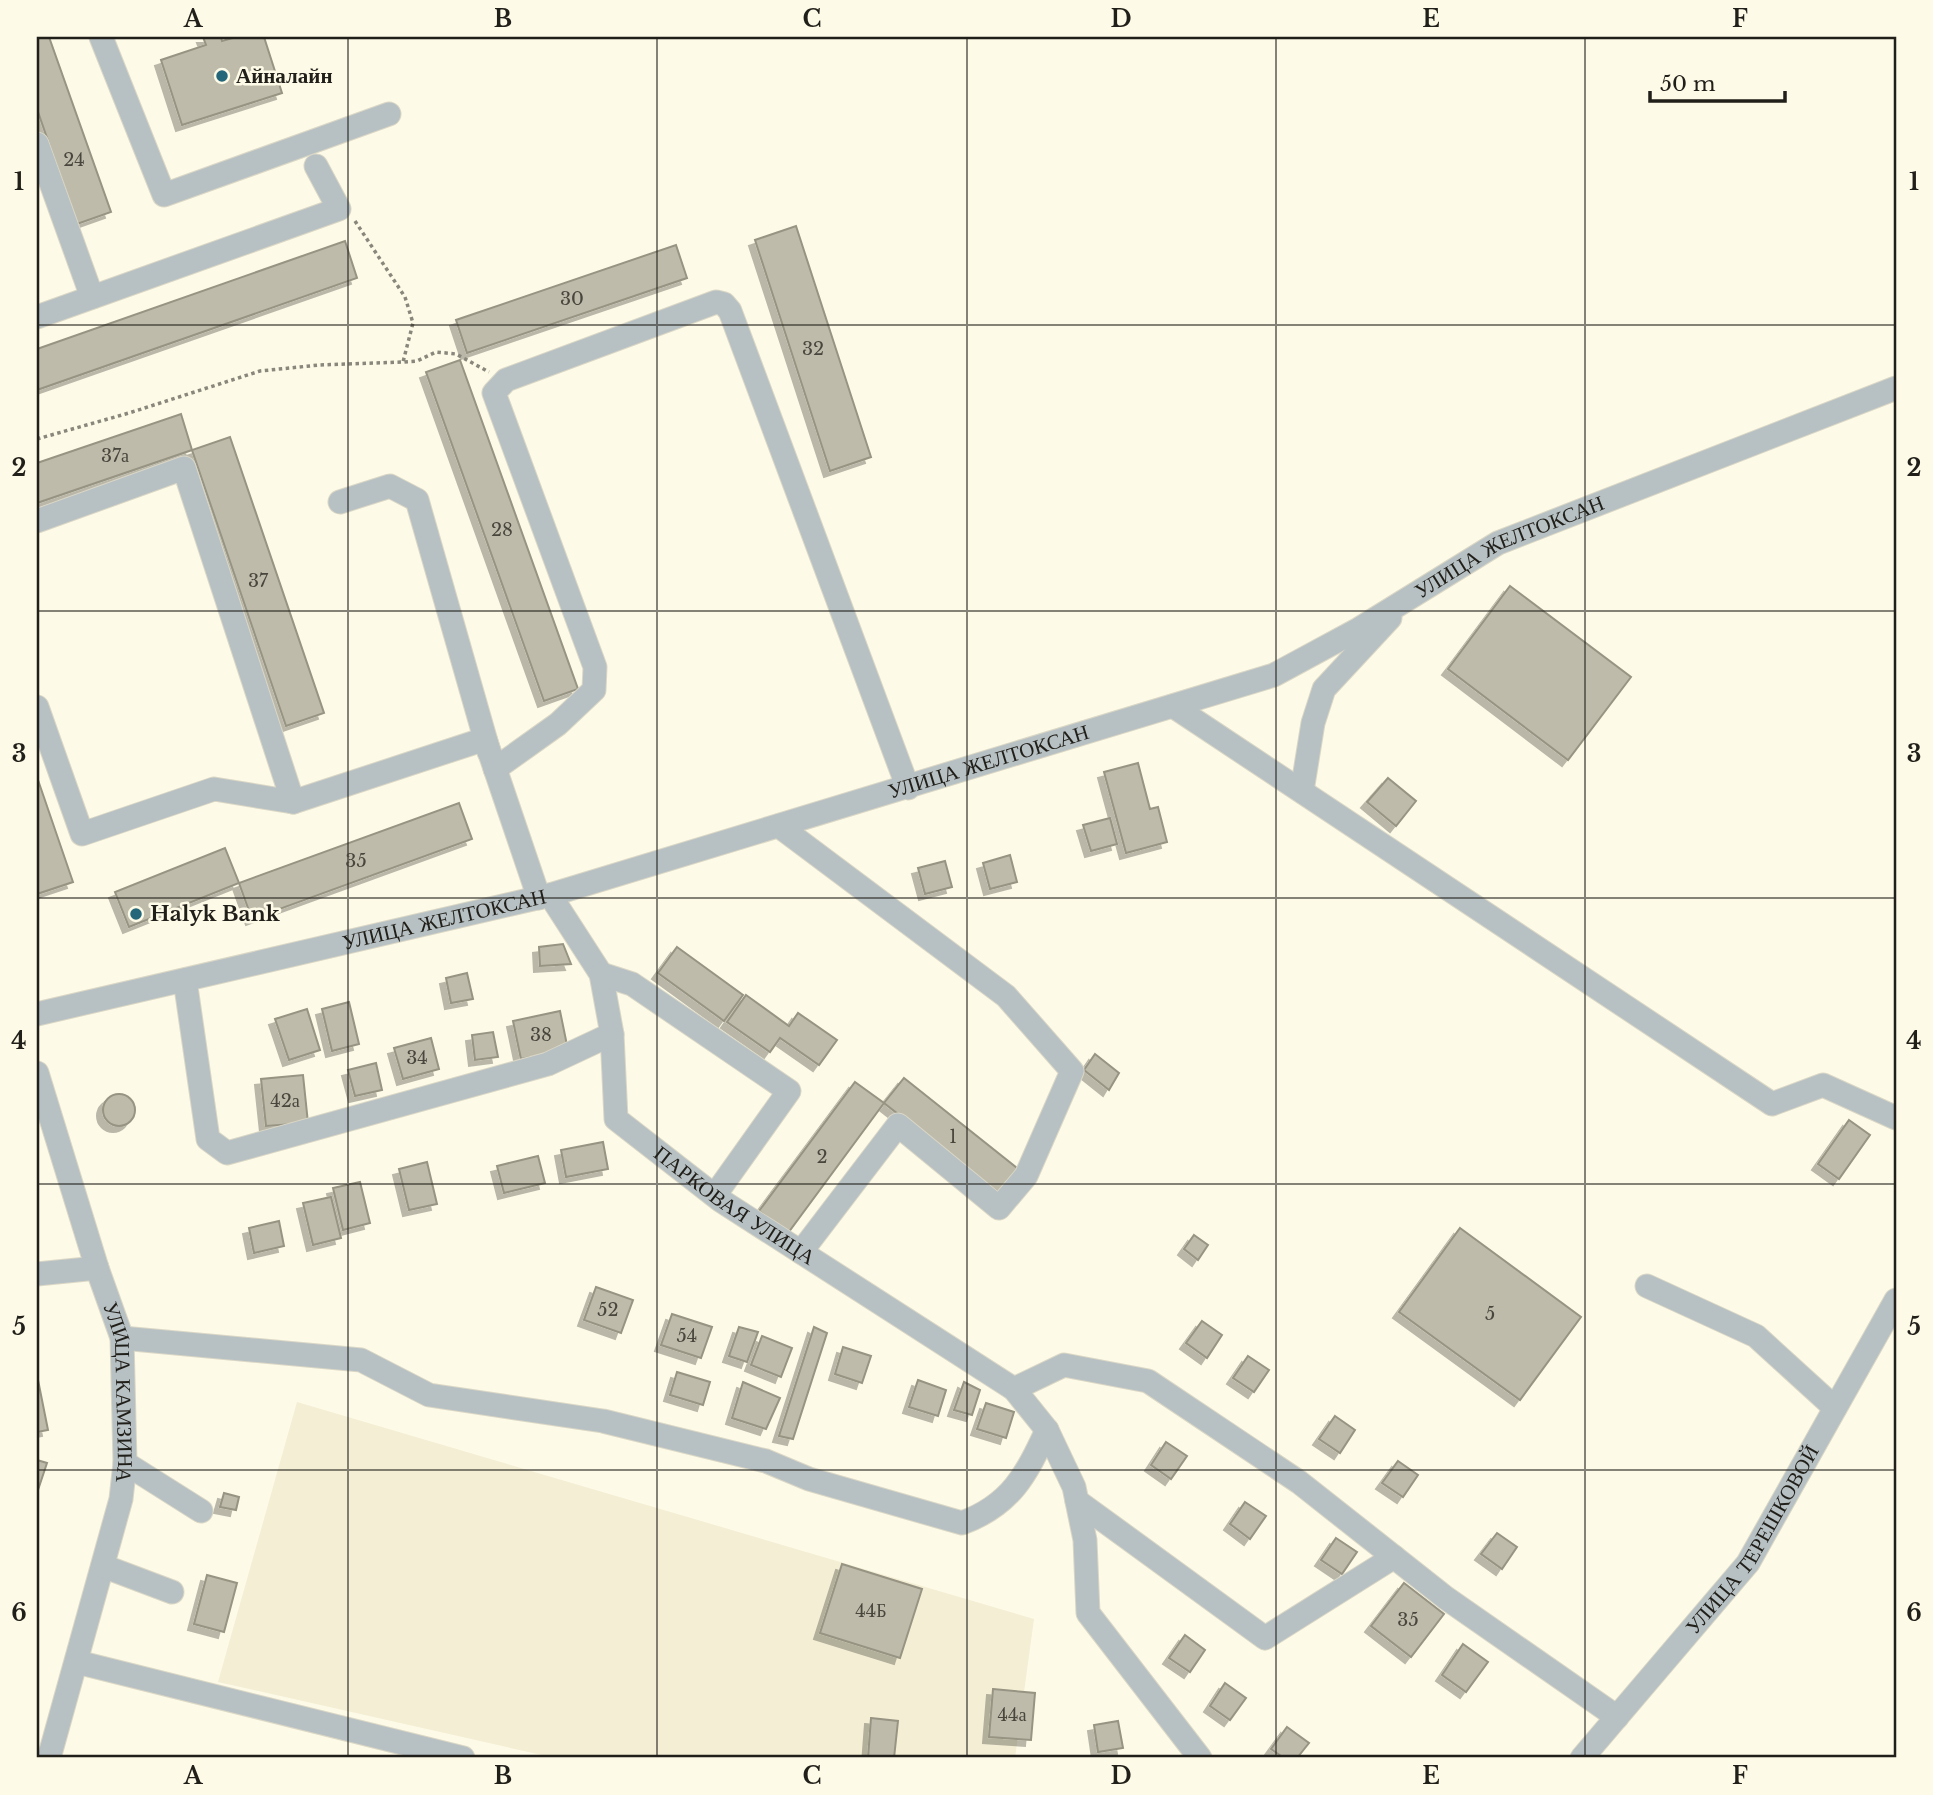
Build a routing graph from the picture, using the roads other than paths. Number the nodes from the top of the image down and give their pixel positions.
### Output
1 (101, 37) edge
2 (388, 114) dead end
3 (37, 144) edge
4 (316, 166) dead end
5 (92, 297) junction
6 (37, 317) edge
7 (1896, 388) edge
8 (340, 502) dead end
9 (37, 521) edge
10 (1406, 600) junction
11 (1173, 706) junction
12 (37, 707) edge
13 (493, 762) junction
14 (908, 788) junction
15 (1302, 791) junction
16 (293, 802) junction
17 (779, 826) junction
18 (544, 896) junction
19 (601, 974) junction
20 (185, 980) junction
21 (37, 1014) edge
22 (612, 1034) junction
23 (37, 1073) edge
24 (1896, 1118) edge
25 (715, 1195) junction
26 (801, 1252) junction
27 (97, 1268) junction
28 (37, 1275) edge
29 (1647, 1286) dead end
30 (1896, 1300) edge
31 (122, 1338) junction
32 (1014, 1389) junction
33 (1835, 1408) junction
34 (1047, 1430) junction
35 (125, 1463) junction
36 (1077, 1501) junction
37 (201, 1511) dead end
38 (1394, 1557) junction
39 (103, 1566) junction
40 (173, 1592) dead end
41 (77, 1662) junction
42 (1617, 1717) junction
43 (49, 1758) edge
44 (463, 1758) edge
45 (1200, 1758) edge
46 (1582, 1758) edge

1 - 2 street
3 - 5 street
4 - 5 street
5 - 6 street
7 - 10 street, УЛИЦА ЖЕЛТОКСАН
8 - 13 street, ПАРКОВАЯ УЛИЦА
9 - 16 street
10 - 11 street, УЛИЦА ЖЕЛТОКСАН
10 - 15 street
11 - 14 street, УЛИЦА ЖЕЛТОКСАН
11 - 15 street
12 - 16 street
13 - 14 street
13 - 16 street
13 - 18 street, ПАРКОВАЯ УЛИЦА
14 - 17 street, УЛИЦА ЖЕЛТОКСАН
15 - 24 street
17 - 18 street, УЛИЦА ЖЕЛТОКСАН
17 - 26 street
18 - 19 street, ПАРКОВАЯ УЛИЦА
18 - 20 street, УЛИЦА ЖЕЛТОКСАН
19 - 22 street, ПАРКОВАЯ УЛИЦА
19 - 25 street
20 - 21 street, УЛИЦА ЖЕЛТОКСАН
20 - 22 street
22 - 25 street, ПАРКОВАЯ УЛИЦА
23 - 27 street, УЛИЦА КАМЗИНА
25 - 26 street, ПАРКОВАЯ УЛИЦА
26 - 32 street, ПАРКОВАЯ УЛИЦА
27 - 28 street
27 - 31 street, УЛИЦА КАМЗИНА
29 - 33 street
30 - 33 street, УЛИЦА ТЕРЕШКОВОЙ
31 - 34 street
31 - 35 street, УЛИЦА КАМЗИНА
32 - 34 street, ПАРКОВАЯ УЛИЦА
32 - 38 street
33 - 42 street, УЛИЦА ТЕРЕШКОВОЙ
34 - 36 street, ПАРКОВАЯ УЛИЦА
35 - 37 street
35 - 39 street, УЛИЦА КАМЗИНА
36 - 38 street
36 - 45 street, ПАРКОВАЯ УЛИЦА
38 - 42 street
39 - 40 street
39 - 41 street, УЛИЦА КАМЗИНА
41 - 43 street, УЛИЦА КАМЗИНА
41 - 44 street
42 - 46 street, УЛИЦА ТЕРЕШКОВОЙ

